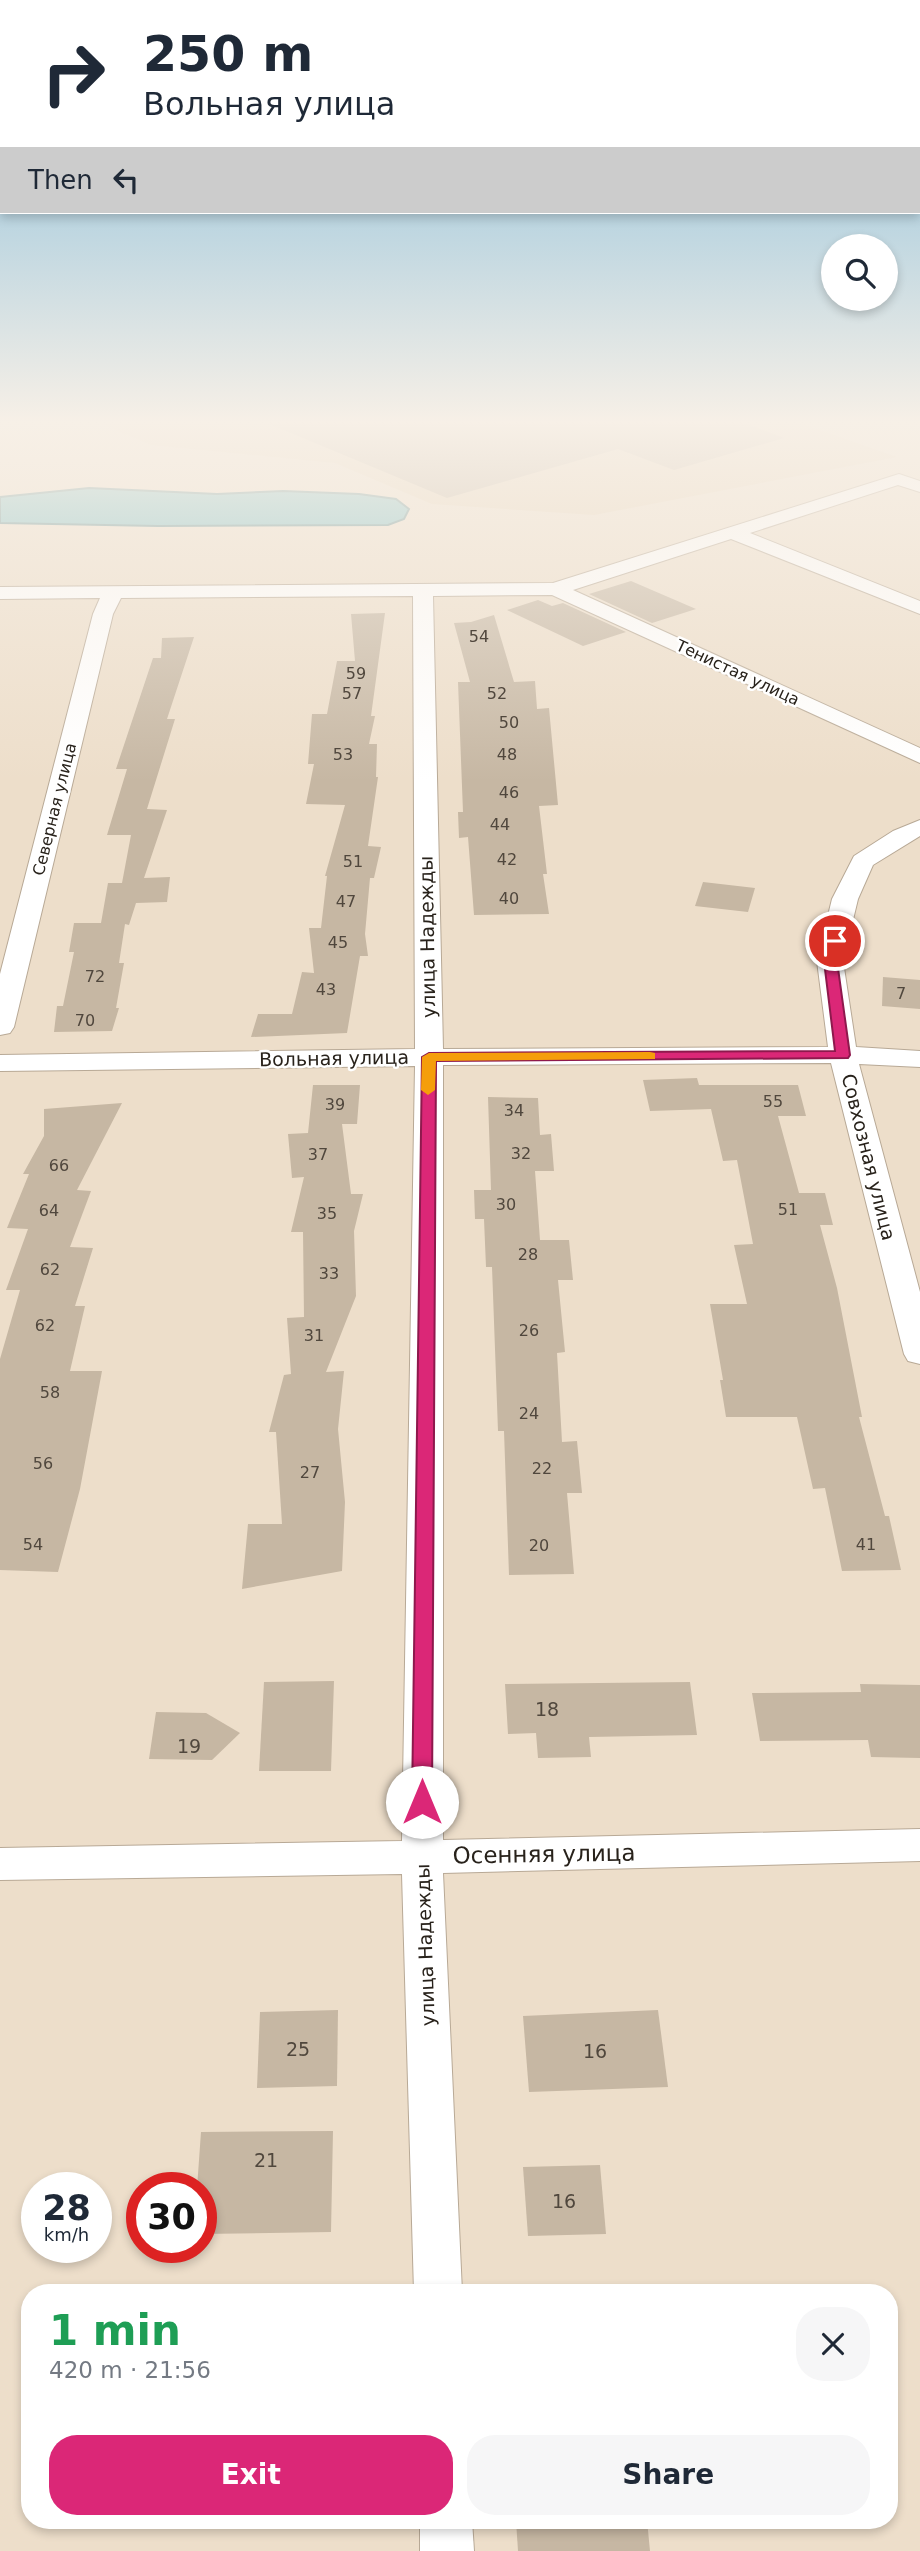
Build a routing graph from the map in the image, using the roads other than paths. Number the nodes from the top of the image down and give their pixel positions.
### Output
1 (701, 542) edge
2 (757, 542) edge
3 (555, 589) junction
4 (422, 590) junction
5 (0, 593) edge
6 (113, 593) junction
7 (920, 608) edge
8 (920, 756) edge
9 (920, 827) edge
10 (0, 1027) edge
11 (843, 1055) junction
12 (429, 1057) junction
13 (920, 1059) edge
14 (0, 1063) edge
15 (920, 1354) edge
16 (920, 1844) edge
17 (422, 1857) junction
18 (0, 1864) edge
19 (438, 2284) edge
20 (446, 2529) edge
21 (447, 2551) edge

1 - 3 street
2 - 7 street
3 - 4 street
3 - 8 street, Тенистая улица
4 - 6 street
4 - 12 street, улица Надежды
5 - 6 street
6 - 10 street, Северная улица
9 - 11 street, Совхозная улица
11 - 12 street, Вольная улица
11 - 13 street, Вольная улица
11 - 15 street, Совхозная улица
12 - 14 street, Вольная улица
12 - 17 street, улица Надежды
16 - 17 street, Осенняя улица
17 - 18 street, Осенняя улица
17 - 19 street, улица Надежды
20 - 21 street

